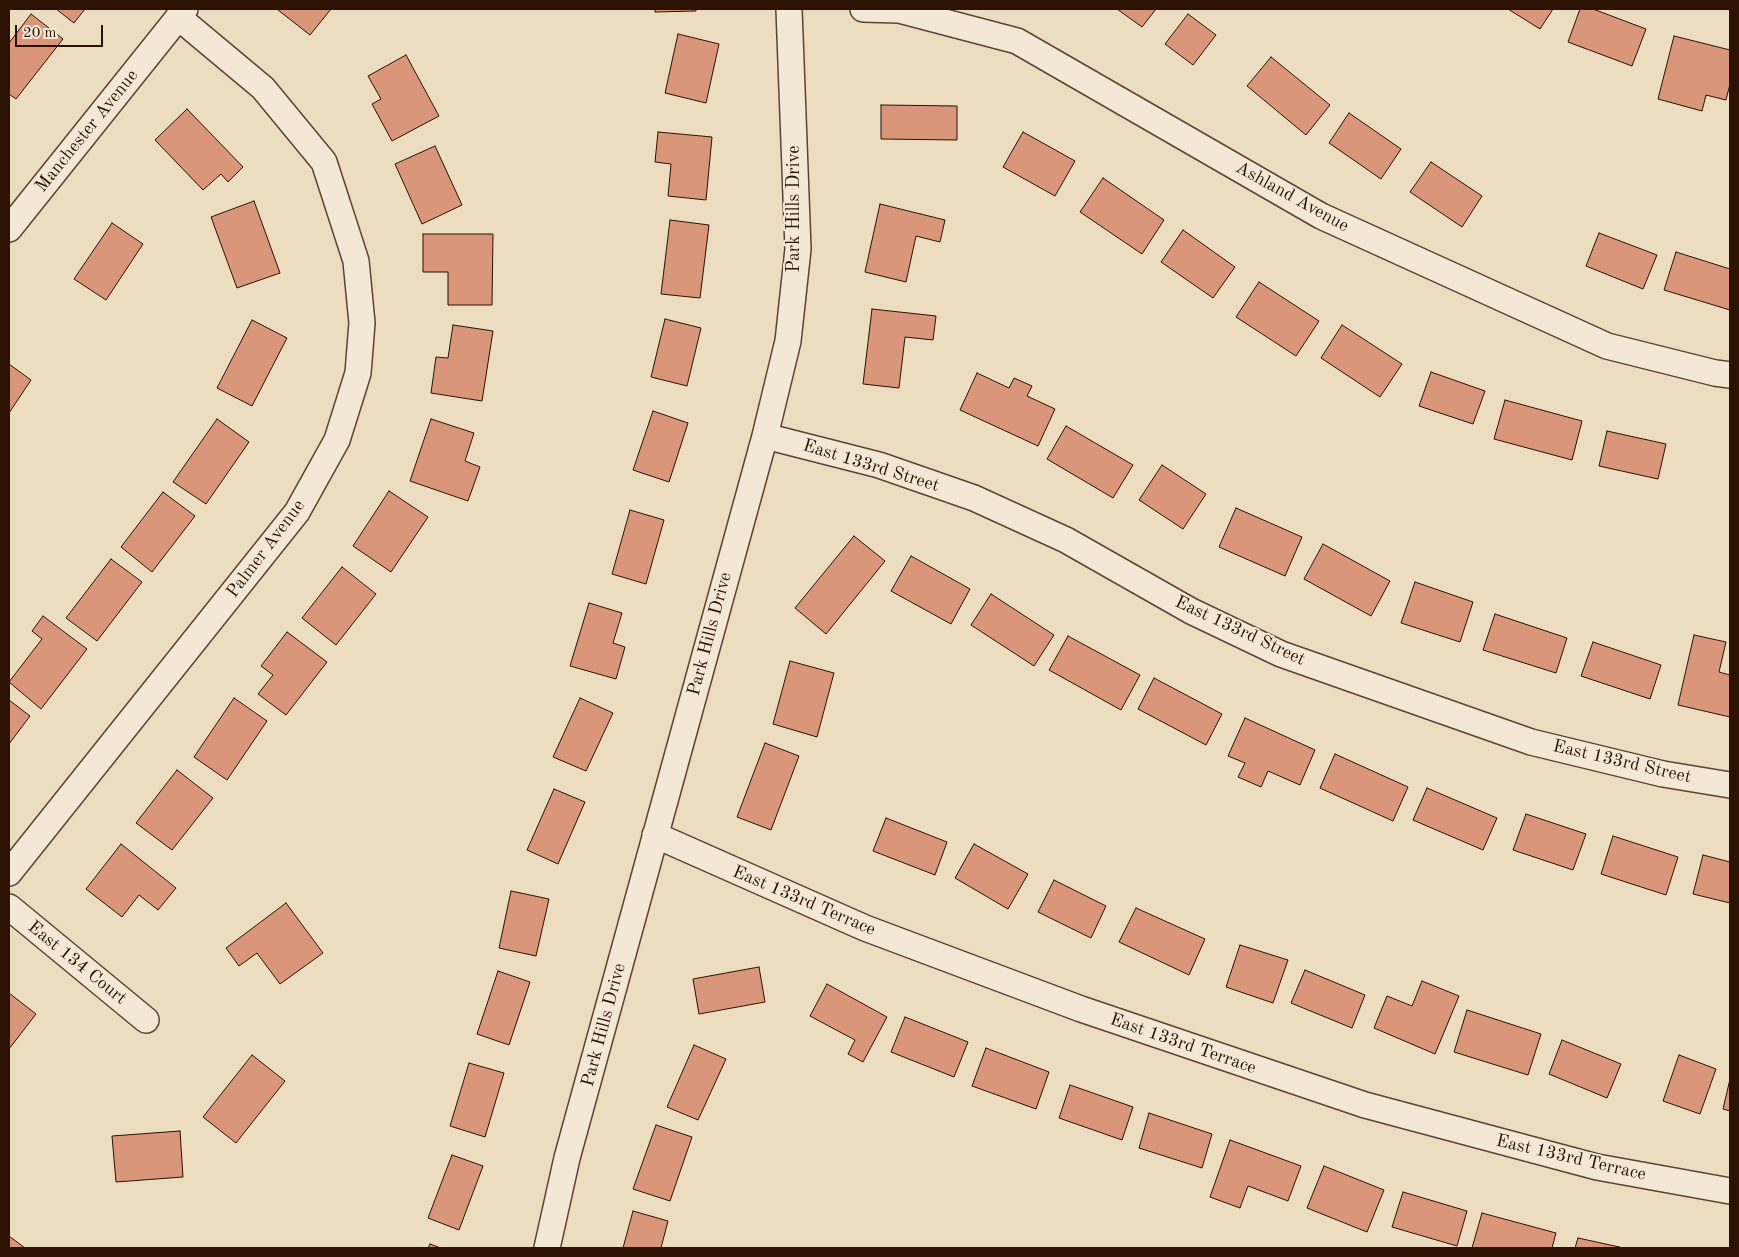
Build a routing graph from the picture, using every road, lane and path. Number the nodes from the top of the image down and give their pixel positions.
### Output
1 (788, 9) edge
2 (863, 9) edge
3 (181, 13) edge
4 (9, 229) edge
5 (1730, 375) edge
6 (765, 436) junction
7 (1730, 784) edge
8 (655, 835) junction
9 (9, 873) edge
10 (9, 907) edge
11 (146, 1020) dead end
12 (1730, 1191) edge
13 (547, 1248) edge

1 - 6 street, Park Hills Drive
2 - 5 street, Ashland Avenue
3 - 4 street, Manchester Avenue
3 - 9 street, Palmer Avenue
6 - 7 street, East 133rd Street
6 - 8 street, Park Hills Drive
8 - 12 street, East 133rd Terrace
8 - 13 street, Park Hills Drive
10 - 11 street, East 134 Court

